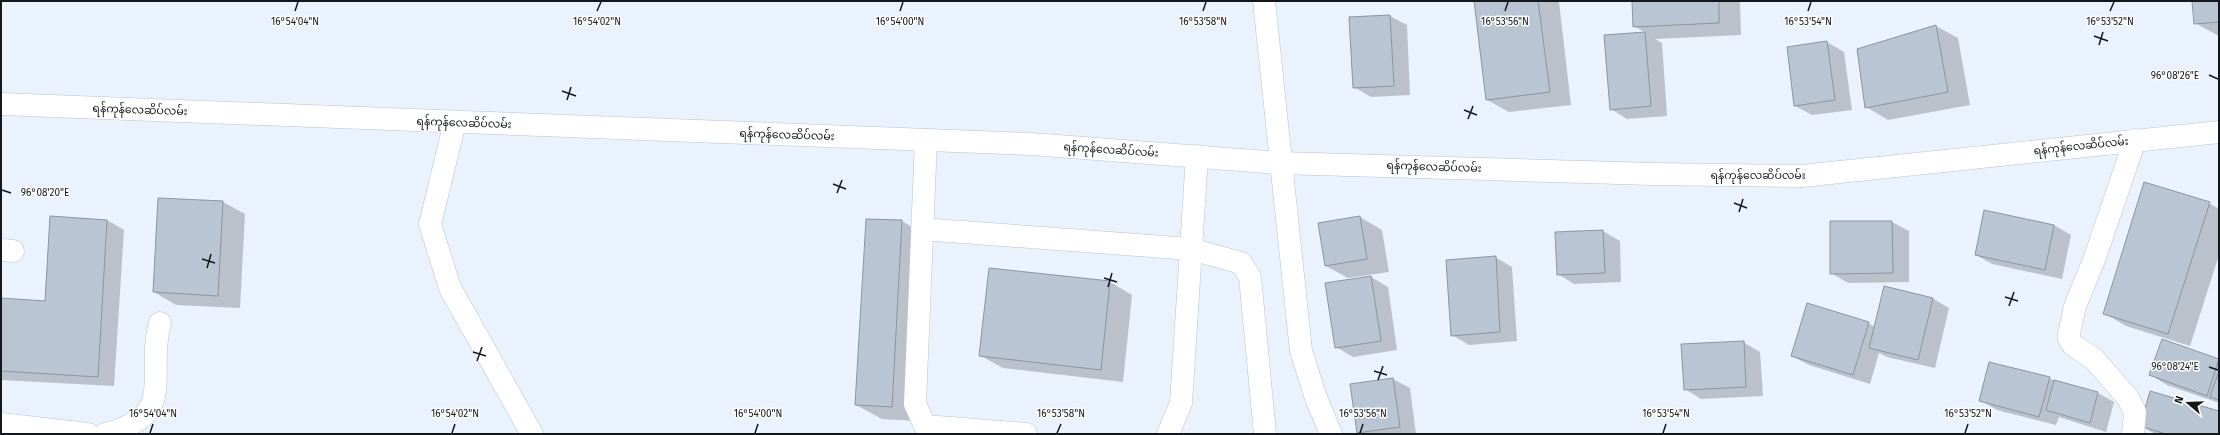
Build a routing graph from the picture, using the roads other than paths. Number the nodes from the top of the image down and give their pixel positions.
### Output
1 (1264, 1) edge
2 (1, 104) edge
3 (455, 122) junction
4 (2219, 132) edge
5 (926, 140) junction
6 (2135, 140) junction
7 (1196, 156) junction
8 (1280, 163) junction
9 (922, 228) junction
10 (1191, 249) junction
11 (160, 323) dead end
12 (1316, 398) junction
13 (1, 424) edge
14 (88, 434) edge
15 (106, 434) edge
16 (532, 434) edge
17 (1026, 434) edge
18 (1168, 434) edge
19 (1265, 434) edge
20 (1317, 434) edge
21 (1331, 434) edge
22 (2133, 434) edge

1 - 8 main road
2 - 3 main road, ရန်ကုန်လေဆိပ်လမ်း
3 - 5 main road, ရန်ကုန်လေဆိပ်လမ်း
3 - 16 main road
4 - 6 main road, ရန်ကုန်လေဆိပ်လမ်း
5 - 7 main road, ရန်ကုန်လေဆိပ်လမ်း
5 - 9 main road
6 - 8 main road, ရန်ကုန်လေဆိပ်လမ်း
6 - 22 main road
7 - 8 main road, ရန်ကုန်လေဆိပ်လမ်း
7 - 10 main road
8 - 12 main road
9 - 10 main road
9 - 17 main road
10 - 18 main road
10 - 19 main road
11 - 15 main road
12 - 20 main road
12 - 21 main road
13 - 14 main road

